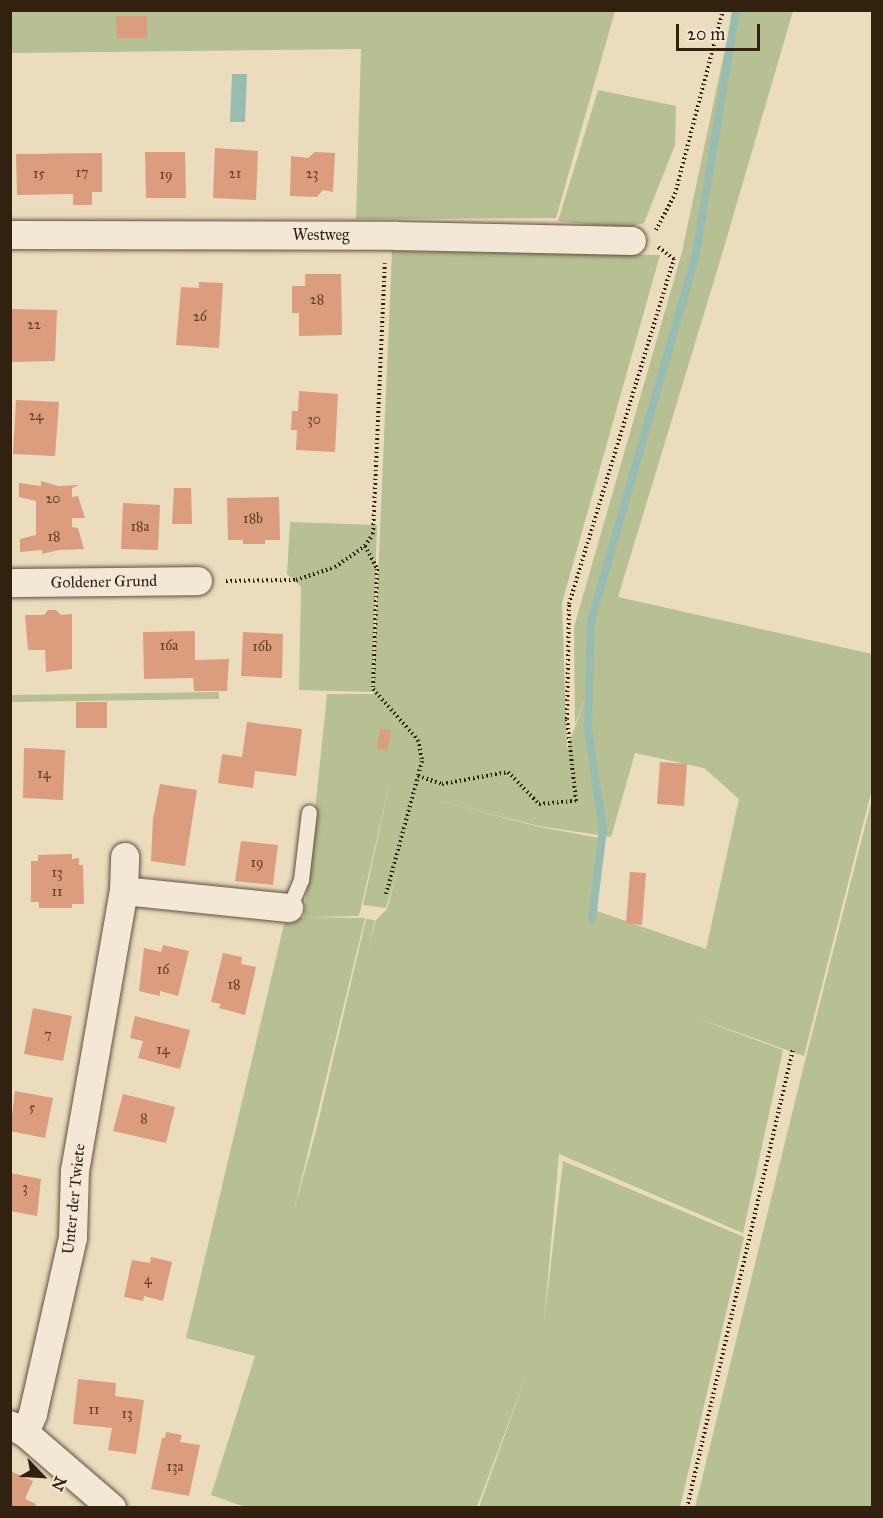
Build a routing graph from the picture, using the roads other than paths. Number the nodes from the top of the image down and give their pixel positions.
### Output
1 (10, 235) edge
2 (641, 241) road end
3 (198, 581) road end
4 (10, 584) edge
5 (309, 812) dead end
6 (124, 857) dead end
7 (124, 891) junction
8 (289, 908) joint
9 (18, 1429) edge
10 (112, 1508) edge

1 - 2 street, Westweg
3 - 4 street, Goldener Grund
5 - 8 lane
6 - 7 street, Unter der Twiete
7 - 8 street
7 - 9 street, Unter der Twiete
9 - 10 street

